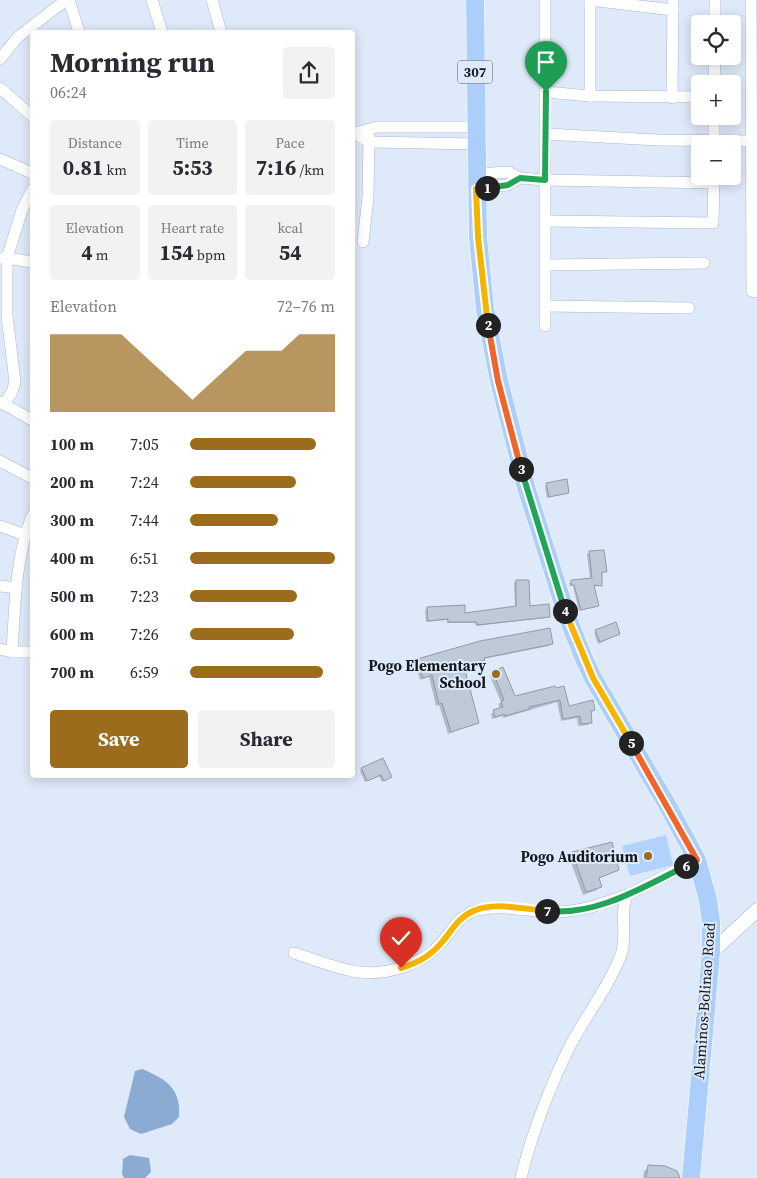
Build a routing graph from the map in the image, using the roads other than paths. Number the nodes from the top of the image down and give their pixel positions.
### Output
1 (68, 0) edge
2 (152, 0) edge
3 (212, 0) edge
4 (475, 0) edge
5 (545, 0) edge
6 (590, 0) edge
7 (715, 0) edge
8 (751, 0) edge
9 (673, 5) edge
10 (715, 15) edge
11 (79, 30) edge
12 (161, 30) edge
13 (221, 30) edge
14 (0, 59) edge
15 (0, 88) edge
16 (546, 92) junction
17 (590, 96) junction
18 (691, 97) edge
19 (672, 98) junction
20 (30, 114) edge
21 (368, 129) junction
22 (355, 134) edge
23 (546, 134) junction
24 (355, 135) edge
25 (475, 136) junction
26 (691, 141) edge
27 (369, 142) junction
28 (741, 145) edge
29 (754, 146) edge
30 (0, 159) edge
31 (30, 173) edge
32 (691, 179) edge
33 (545, 180) junction
34 (476, 181) junction
35 (714, 185) edge
36 (755, 185) edge
37 (30, 194) edge
38 (754, 220) edge
39 (546, 221) junction
40 (363, 242) dead end
41 (4, 258) edge
42 (30, 262) edge
43 (704, 263) dead end
44 (547, 265) junction
45 (757, 292) edge
46 (546, 306) junction
47 (689, 308) dead end
48 (545, 326) dead end
49 (2, 403) edge
50 (30, 419) edge
51 (0, 461) edge
52 (30, 477) edge
53 (30, 521) edge
54 (0, 526) edge
55 (25, 535) junction
56 (0, 586) edge
57 (16, 588) junction
58 (0, 649) edge
59 (12, 652) junction
60 (30, 652) edge
61 (697, 860) junction
62 (627, 895) junction
63 (757, 910) edge
64 (294, 952) dead end
65 (711, 953) junction
66 (520, 1178) edge
67 (691, 1178) edge

1 - 11 street
1 - 14 street
2 - 12 street
3 - 13 street
4 - 25 main road, Alaminos-Bolinao Road / 307
5 - 16 street
6 - 9 street
6 - 17 street
7 - 10 street
8 - 29 street
9 - 19 street
15 - 20 street
16 - 17 street
16 - 23 street
17 - 19 street
18 - 19 street
21 - 22 street
21 - 25 street
21 - 27 street
23 - 26 street
23 - 33 street
24 - 27 street
25 - 27 street
25 - 34 main road, Alaminos-Bolinao Road / 307
27 - 40 street
28 - 29 street
29 - 36 street
30 - 31 street
32 - 33 street
33 - 34 street
33 - 39 street
34 - 61 main road, Alaminos-Bolinao Road / 307
35 - 39 street
36 - 38 street
37 - 41 street
38 - 45 street
39 - 44 street
41 - 42 street
41 - 49 street
43 - 44 street
44 - 46 street
46 - 47 street
46 - 48 street
49 - 50 street
51 - 52 street
53 - 55 street
54 - 55 street
55 - 57 street
56 - 57 street
57 - 59 street
58 - 59 street
59 - 60 street
61 - 62 street
61 - 65 main road, Alaminos-Bolinao Road / 307
62 - 64 street
62 - 66 street
63 - 65 street
65 - 67 main road, Alaminos-Bolinao Road / 307

